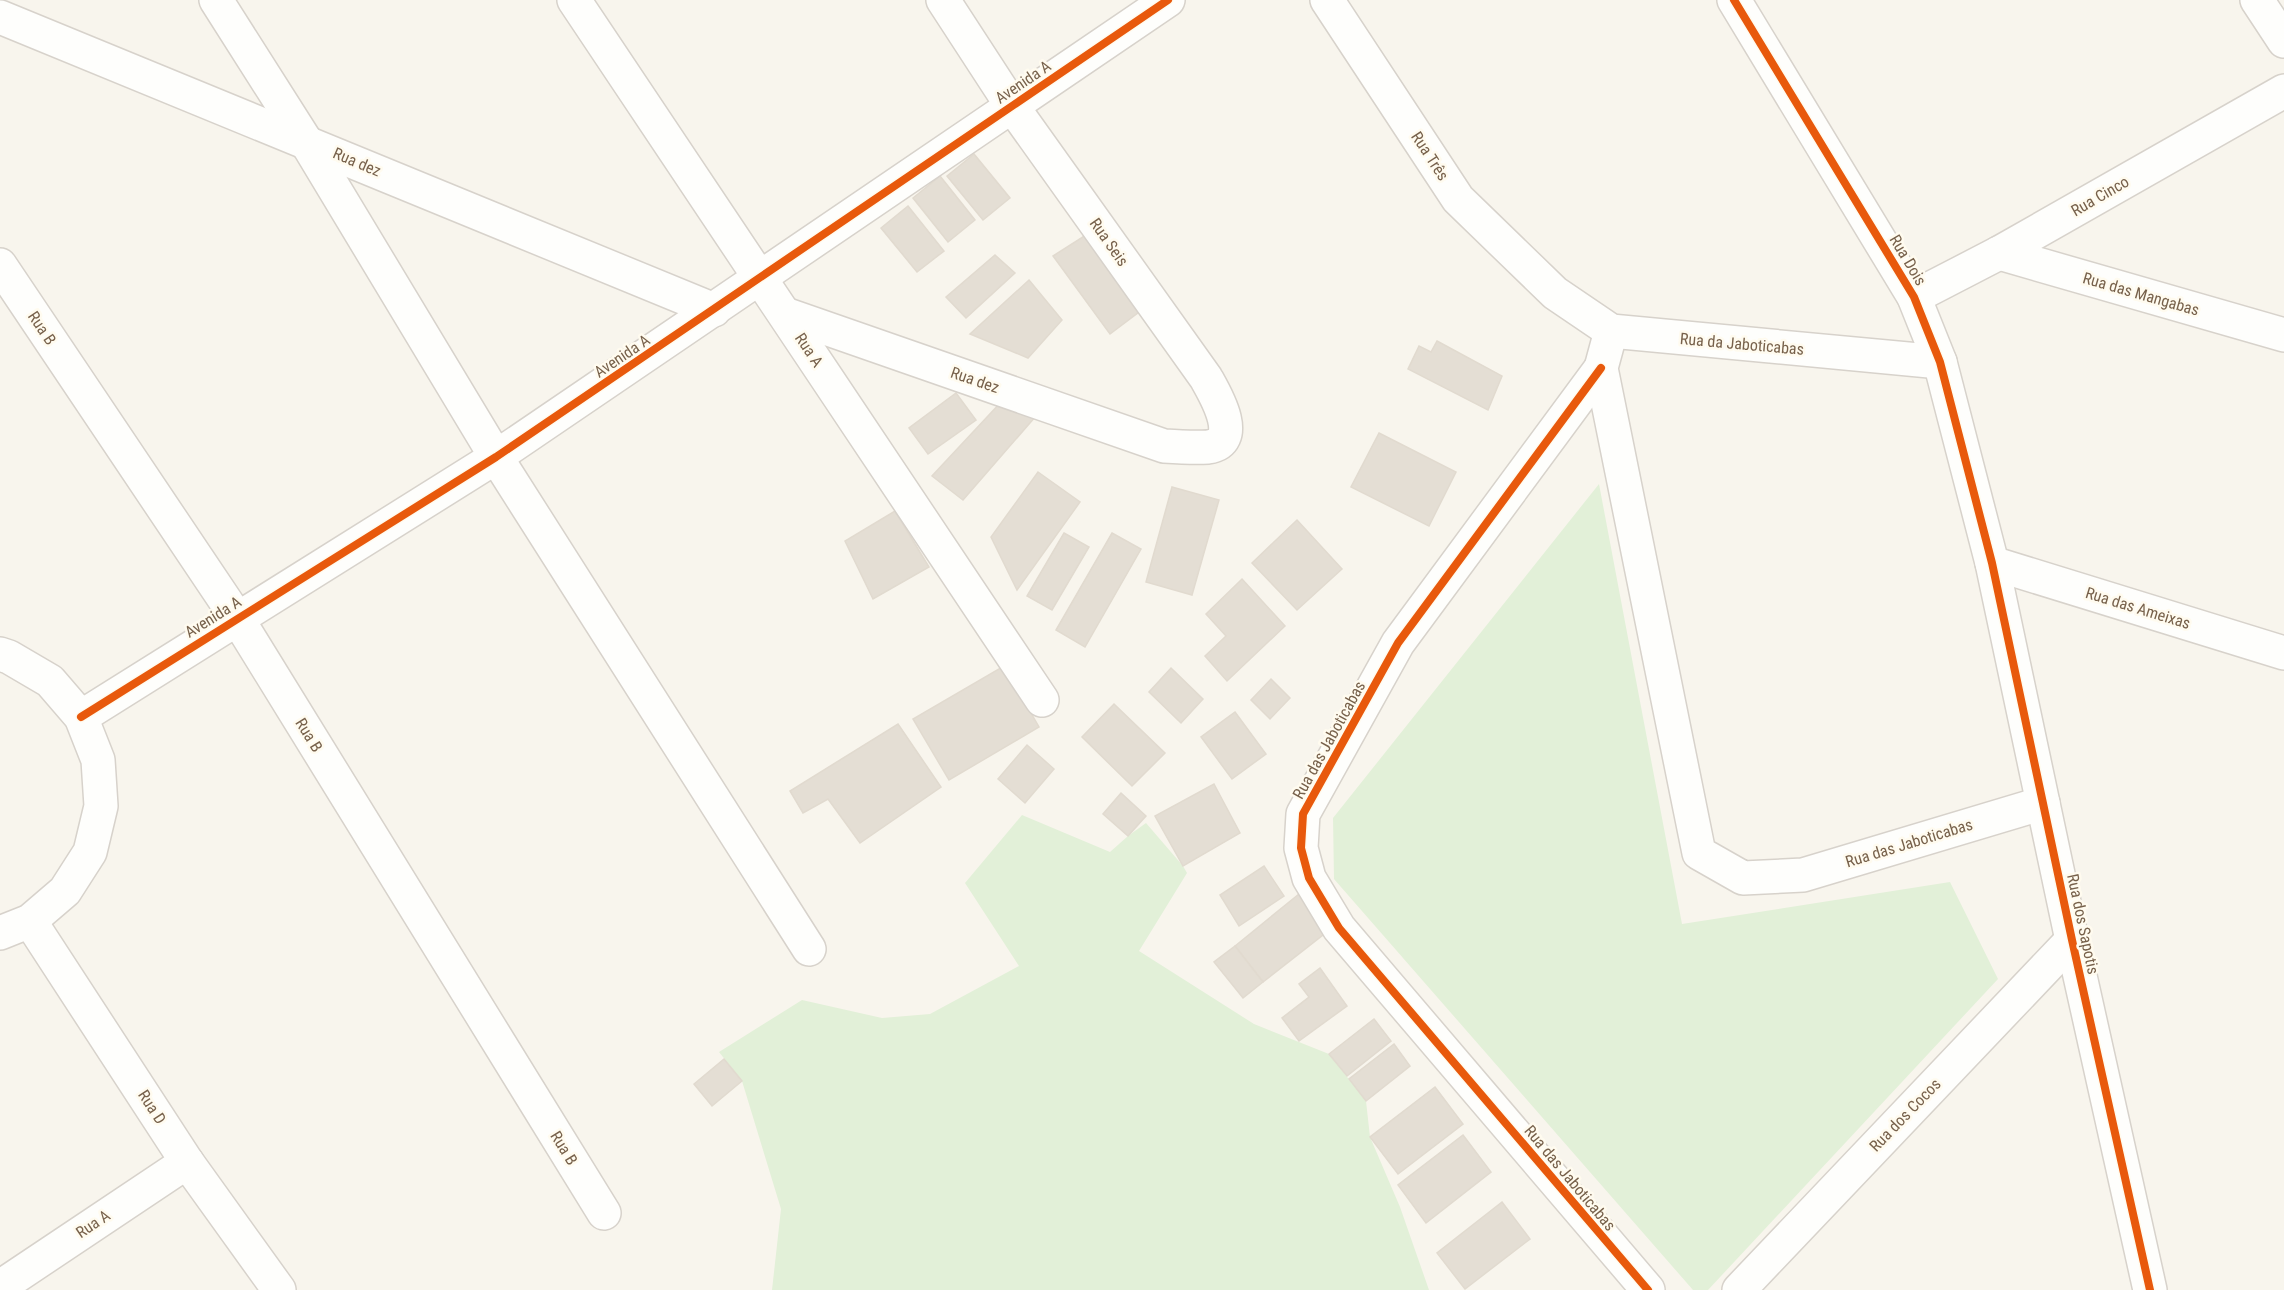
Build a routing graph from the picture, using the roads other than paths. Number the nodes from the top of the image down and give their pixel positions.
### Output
1 (216, 0) edge
2 (574, 0) edge
3 (943, 0) edge
4 (1168, 0) edge
5 (1327, 0) edge
6 (1734, 0) edge
7 (2257, 0) edge
8 (0, 17) edge
9 (2284, 41) edge
10 (2284, 91) edge
11 (1012, 106) junction
12 (305, 141) junction
13 (1999, 253) junction
14 (0, 265) edge
15 (760, 279) junction
16 (1555, 293) joint
17 (1914, 297) junction
18 (714, 310) junction
19 (785, 314) junction
20 (1611, 331) junction
21 (2284, 335) edge
22 (1940, 362) junction
23 (1601, 368) junction
24 (1164, 446) joint
25 (496, 457) junction
26 (1992, 563) junction
27 (237, 618) junction
28 (2284, 653) edge
29 (0, 654) edge
30 (1042, 700) dead end
31 (81, 717) junction
32 (2043, 803) junction
33 (30, 921) junction
34 (0, 933) edge
35 (2072, 939) junction
36 (809, 949) dead end
37 (187, 1162) junction
38 (604, 1213) dead end
39 (0, 1287) edge
40 (279, 1290) edge
41 (1648, 1290) edge
42 (1739, 1290) edge
43 (2150, 1290) edge

1 - 12 street
2 - 15 street, Rua A
3 - 11 street, Rua Seis
4 - 11 street, Avenida A
5 - 16 street, Rua Três
6 - 17 street, Rua Dois
7 - 9 street
8 - 12 street, Rua dez
10 - 13 street, Rua Cinco
11 - 15 street, Avenida A
11 - 24 street, Rua Seis
12 - 18 street, Rua dez
12 - 25 street
13 - 17 street, Rua Cinco
13 - 21 street, Rua das Mangabas
14 - 27 street, Rua B
15 - 18 street, Avenida A
15 - 19 street, Rua A
16 - 20 street, Rua da Jaboticabas
17 - 22 street, Rua Dois
18 - 25 street, Avenida A
19 - 24 street, Rua dez
19 - 30 street, Rua A
20 - 22 street, Rua da Jaboticabas
20 - 23 street, Rua das Jaboticabas
22 - 26 street, Rua Dois
23 - 32 street, Rua das Jaboticabas
23 - 41 street, Rua das Jaboticabas
25 - 27 street, Avenida A
25 - 36 street
26 - 28 street, Rua das Ameixas
26 - 32 street, Rua dos Sapotis
27 - 31 street, Avenida A
27 - 38 street, Rua B
29 - 31 street
31 - 33 street
32 - 35 street, Rua dos Sapotis
33 - 34 street
33 - 37 street, Rua D
35 - 42 street, Rua dos Cocos
35 - 43 street, Rua dos Sapotis
37 - 39 street, Rua A
37 - 40 street, Rua D

